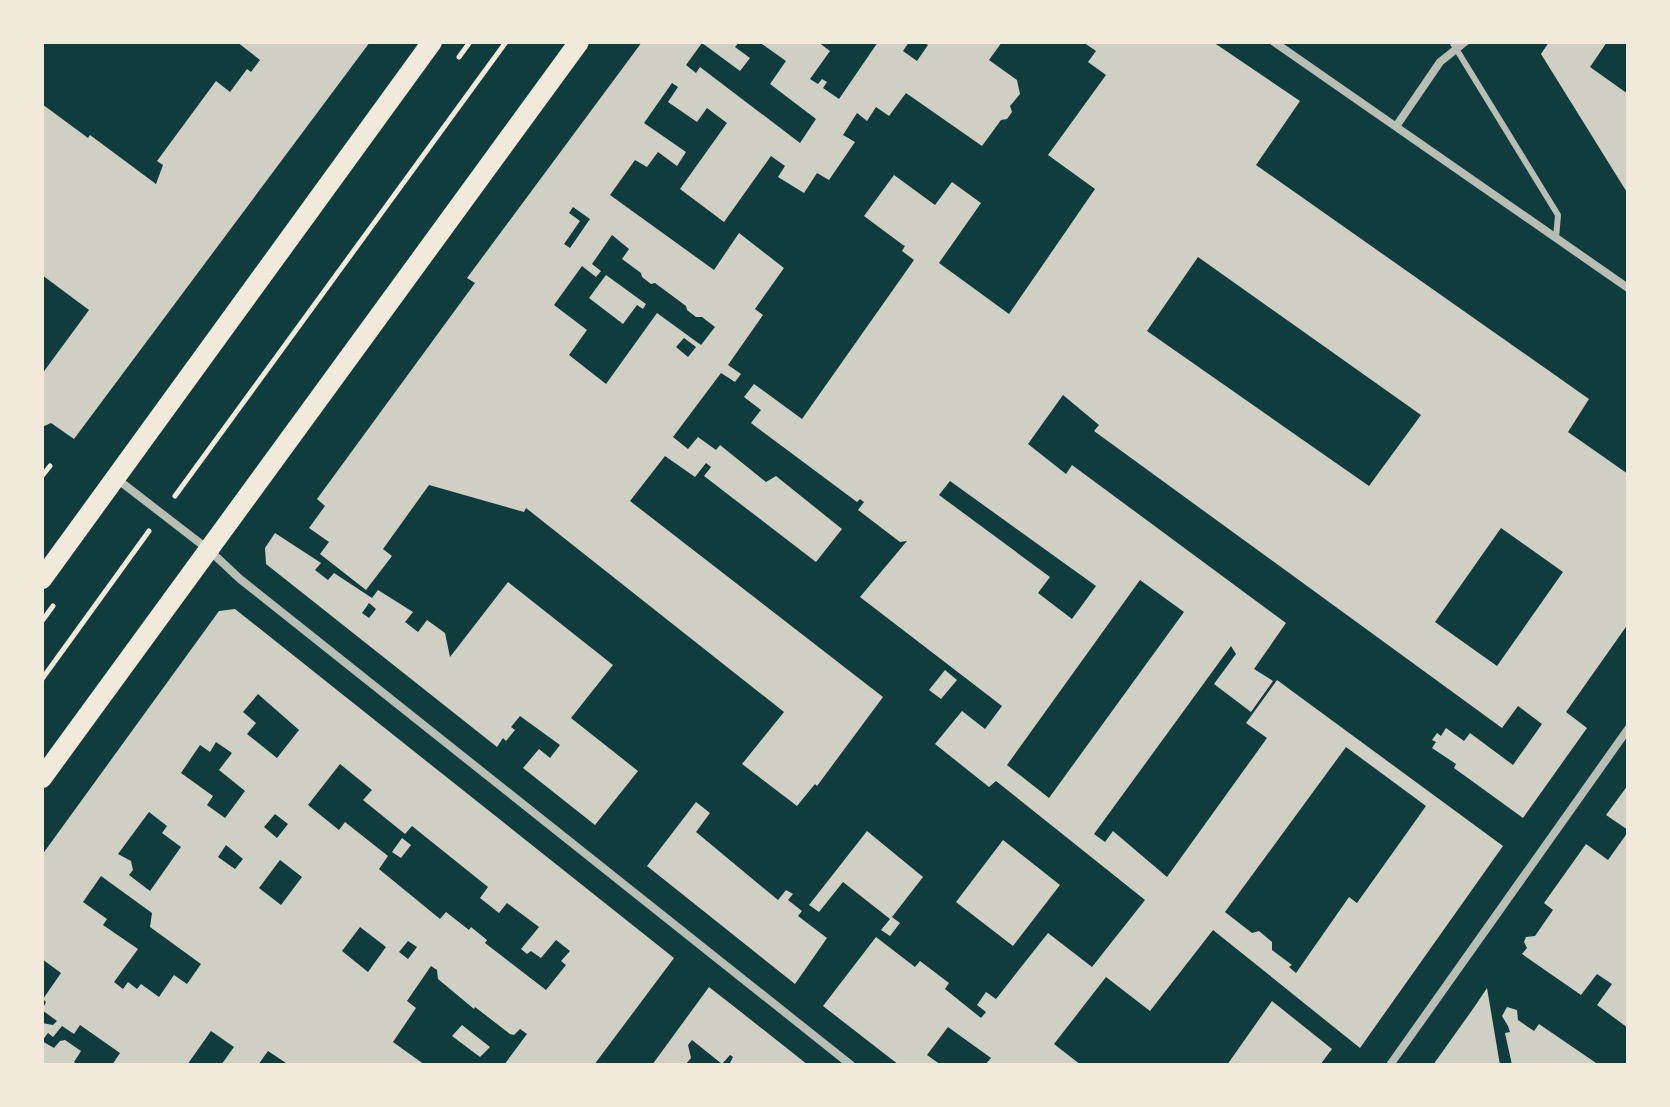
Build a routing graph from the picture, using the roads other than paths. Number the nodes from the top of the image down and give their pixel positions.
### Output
1 (432, 42) edge
2 (579, 42) edge
3 (1274, 42) edge
4 (1458, 44) edge
5 (1397, 125) junction
6 (1556, 238) junction
7 (1628, 288) edge
8 (115, 478) junction
9 (209, 550) junction
10 (42, 579) edge
11 (1628, 729) edge
12 (42, 778) edge
13 (851, 1065) edge
14 (1390, 1065) edge

1 - 8 main road
2 - 9 main road
3 - 5 street
4 - 5 street
4 - 6 lane
5 - 6 street
6 - 7 street
8 - 9 street
8 - 10 main road
9 - 12 main road
9 - 13 street
11 - 14 street

